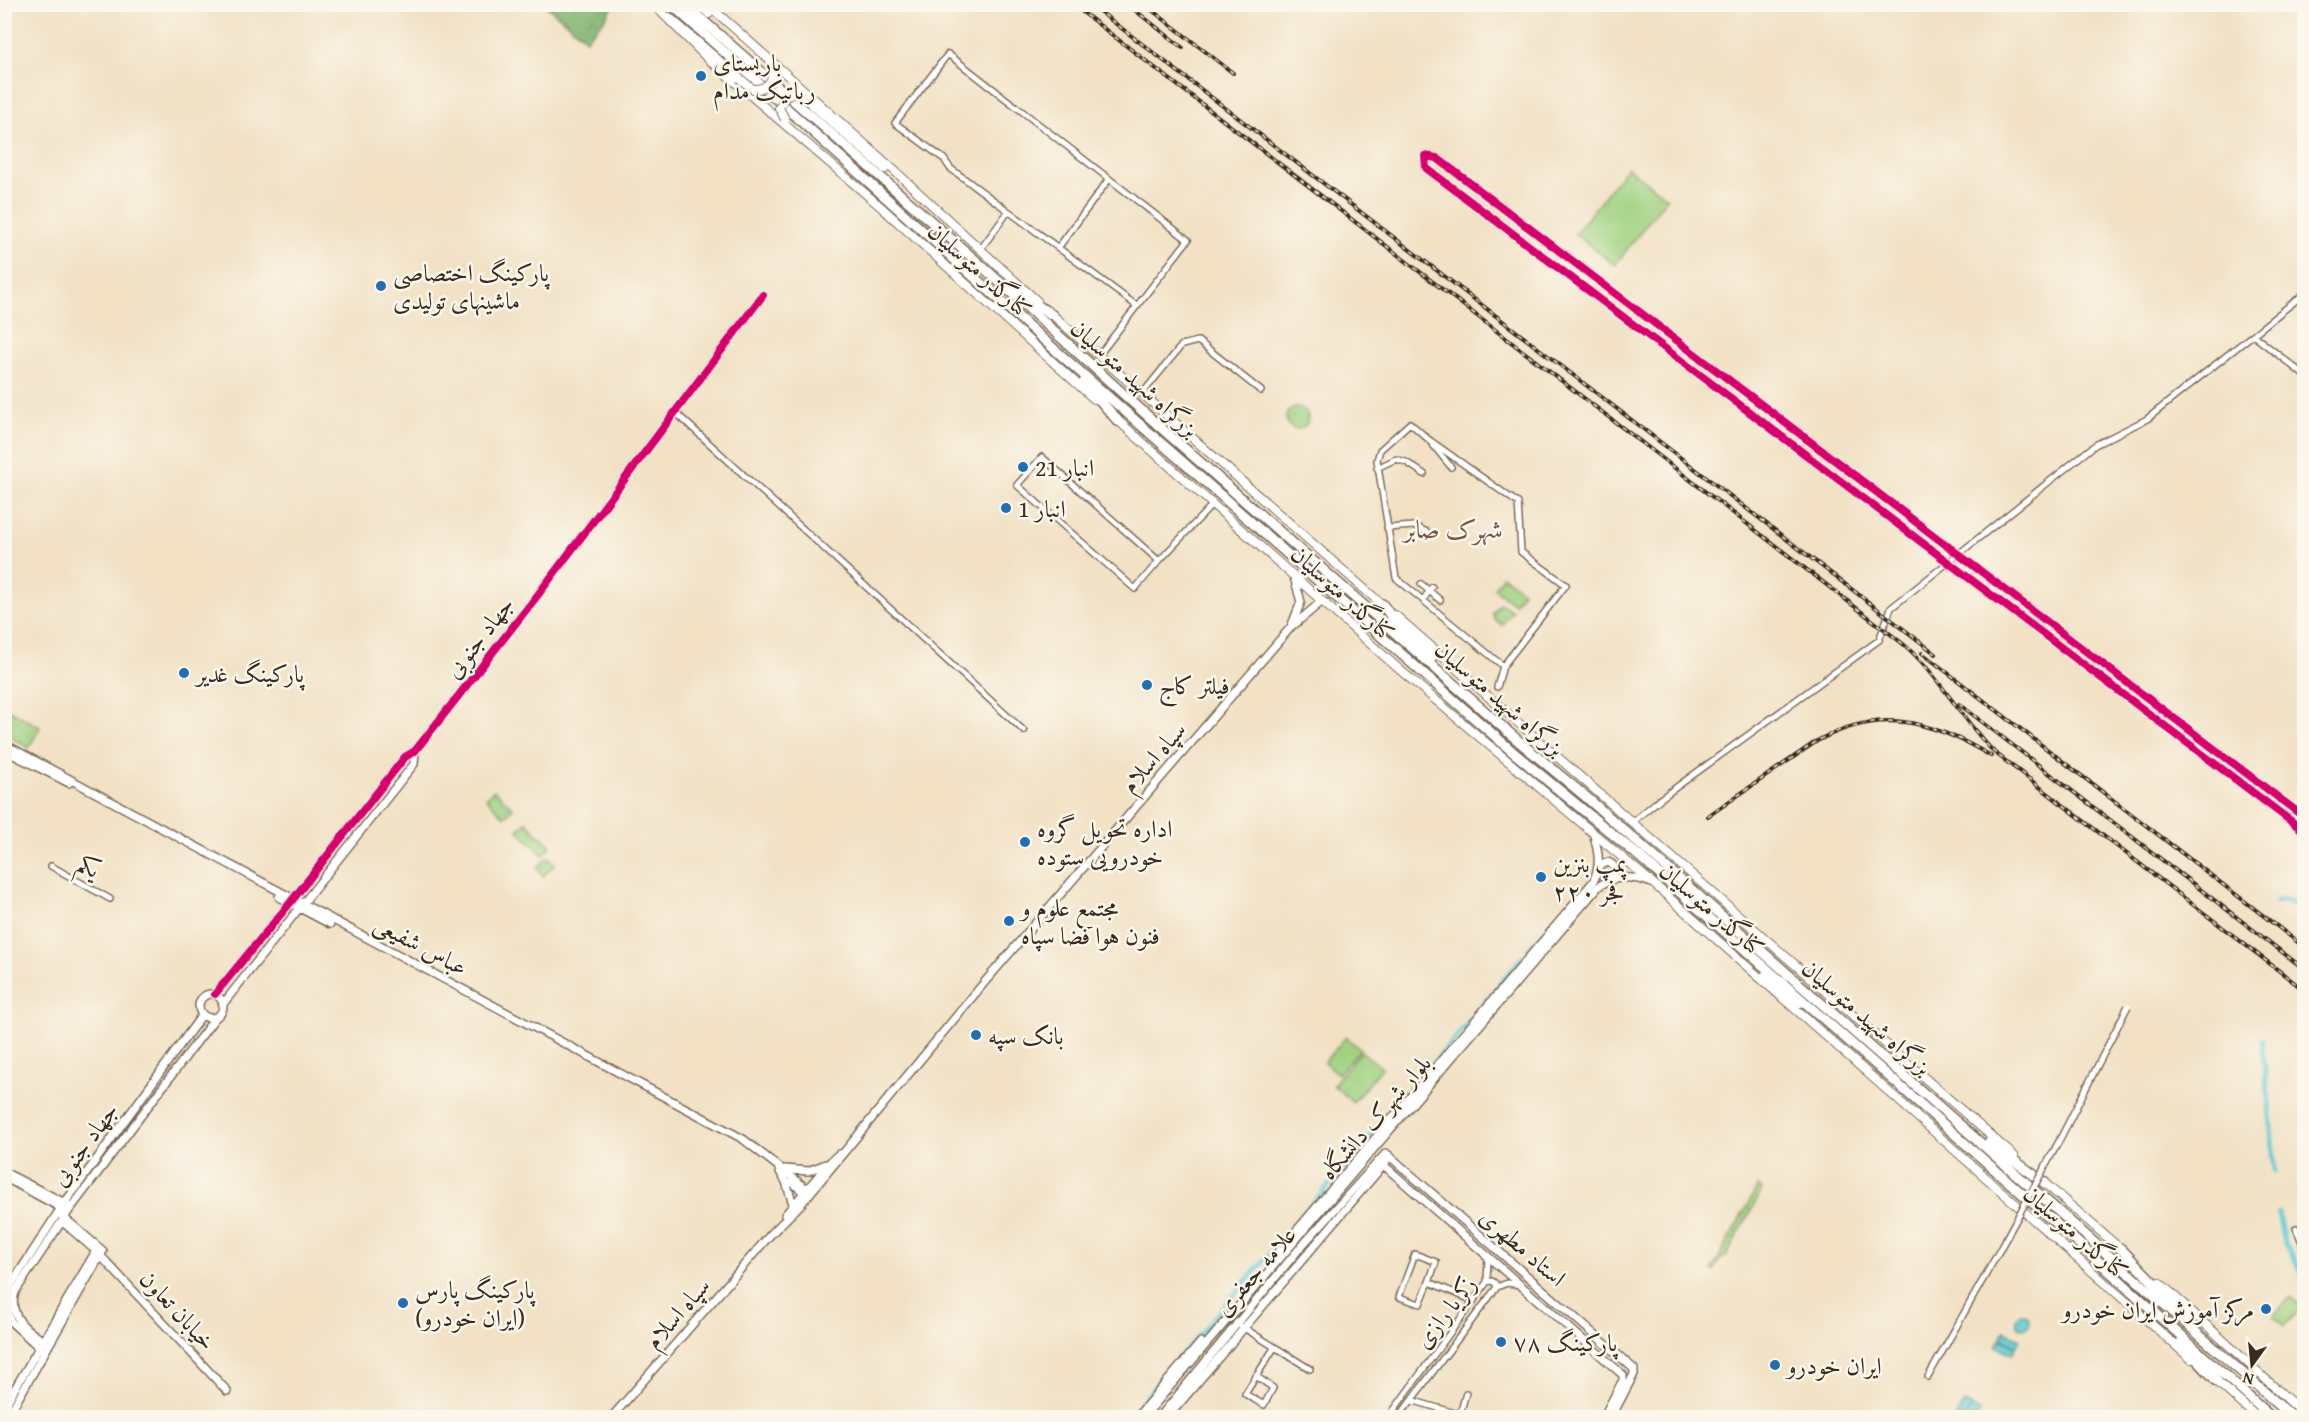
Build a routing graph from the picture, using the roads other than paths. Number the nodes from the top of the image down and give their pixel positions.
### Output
1 (671, 4) edge
2 (684, 4) edge
3 (699, 4) edge
4 (707, 4) edge
5 (654, 6) edge
6 (1109, 179) junction
7 (876, 203) junction
8 (1008, 212) junction
9 (945, 217) junction
10 (1542, 238) junction
11 (1058, 248) junction
12 (980, 250) junction
13 (1534, 250) junction
14 (984, 268) junction
15 (2304, 294) edge
16 (763, 295) dead end
17 (1137, 306) junction
18 (1052, 315) junction
19 (2253, 335) junction
20 (1045, 341) junction
21 (1099, 356) junction
22 (2304, 375) edge
23 (1261, 391) dead end
24 (1142, 394) junction
25 (676, 413) junction
26 (1773, 413) junction
27 (1118, 421) junction
28 (1765, 424) junction
29 (1428, 439) junction
30 (1451, 466) dead end
31 (1377, 468) junction
32 (1424, 474) dead end
33 (1212, 505) junction
34 (1387, 528) junction
35 (1427, 532) dead end
36 (1958, 554) junction
37 (1159, 561) junction
38 (1947, 561) junction
39 (1293, 574) junction
40 (1421, 584) dead end
41 (1431, 589) junction
42 (1423, 600) junction
43 (1440, 600) dead end
44 (1326, 603) junction
45 (1382, 604) junction
46 (1291, 627) junction
47 (1503, 666) junction
48 (2127, 682) junction
49 (1497, 687) dead end
50 (1462, 691) junction
51 (2120, 691) junction
52 (1024, 731) dead end
53 (4, 744) edge
54 (4, 750) edge
55 (415, 751) junction
56 (2238, 766) junction
57 (2232, 776) junction
58 (2304, 816) edge
59 (1631, 823) junction
60 (1593, 831) junction
61 (2304, 831) edge
62 (51, 866) dead end
63 (1599, 866) junction
64 (1609, 879) junction
65 (1654, 885) junction
66 (110, 899) dead end
67 (292, 901) junction
68 (301, 905) junction
69 (1722, 944) junction
70 (1533, 959) junction
71 (215, 994) junction
72 (223, 1004) junction
73 (2128, 1006) dead end
74 (202, 1015) junction
75 (214, 1018) junction
76 (1826, 1021) junction
77 (1939, 1105) junction
78 (846, 1148) junction
79 (1388, 1155) joint
80 (831, 1161) junction
81 (1381, 1162) junction
82 (780, 1169) junction
83 (4, 1172) edge
84 (4, 1178) edge
85 (2045, 1183) junction
86 (807, 1192) junction
87 (793, 1204) junction
88 (63, 1212) junction
89 (2296, 1228) dead end
90 (771, 1234) junction
91 (2304, 1247) edge
92 (2120, 1248) junction
93 (98, 1253) junction
94 (1488, 1257) junction
95 (1429, 1282) junction
96 (1487, 1282) junction
97 (1521, 1285) junction
98 (1497, 1287) junction
99 (2136, 1295) junction
100 (1474, 1300) junction
101 (4, 1302) edge
102 (1464, 1313) junction
103 (1473, 1319) junction
104 (1236, 1323) junction
105 (1243, 1329) junction
106 (46, 1342) junction
107 (1274, 1348) junction
108 (41, 1349) junction
109 (2218, 1353) junction
110 (1310, 1369) dead end
111 (1256, 1376) junction
112 (1928, 1377) dead end
113 (2218, 1382) junction
114 (1412, 1386) junction
115 (226, 1391) dead end
116 (1418, 1391) junction
117 (1466, 1393) dead end
118 (1411, 1400) junction
119 (4, 1407) edge
120 (1460, 1414) junction
121 (2304, 1414) edge
122 (7, 1418) edge
123 (611, 1418) edge
124 (1136, 1418) edge
125 (1143, 1418) edge
126 (1159, 1418) edge
127 (1167, 1418) edge
128 (1388, 1418) edge
129 (1398, 1418) edge
130 (1472, 1418) edge
131 (1603, 1418) edge
132 (1611, 1418) edge
133 (2258, 1418) edge
134 (2272, 1418) edge
135 (2294, 1418) edge

1 - 20 highway, بزرگراه شهید متوسلیان
2 - 14 highway, بزرگراه شهید متوسلیان
3 - 5 main road, bridge
4 - 9 main road, کنارگذر متوسلیان
5 - 7 main road, کنارگذر متوسلیان
6 - 8 street
6 - 11 street
6 - 17 street
7 - 9 main road, bridge
7 - 27 main road, کنارگذر متوسلیان
8 - 11 street
8 - 12 street
9 - 12 main road, کنارگذر متوسلیان
10 - 13 street
10 - 13 street
10 - 26 street
11 - 17 street
12 - 18 main road, کنارگذر متوسلیان
13 - 28 street
14 - 18 highway
14 - 50 highway, بزرگراه شهید متوسلیان
15 - 19 street
16 - 25 street, جهاد جنوبی
17 - 21 street
18 - 21 main road, کنارگذر متوسلیان
19 - 22 street
19 - 36 street
20 - 27 highway
20 - 76 highway, بزرگراه شهید متوسلیان
21 - 24 main road, کنارگذر متوسلیان
23 - 24 street
24 - 45 main road, کنارگذر متوسلیان
25 - 52 street
25 - 55 street, جهاد جنوبی
26 - 28 street
26 - 36 street
27 - 33 main road, کنارگذر متوسلیان
28 - 38 street
29 - 30 street
29 - 31 street
29 - 47 street
31 - 32 street
31 - 34 street
33 - 37 street
33 - 39 main road, کنارگذر متوسلیان
34 - 35 street
34 - 42 street
36 - 38 street
36 - 48 street
37 - 37 street
38 - 51 street
38 - 59 street
39 - 44 main road, کنارگذر متوسلیان
39 - 46 street, سپاه اسلام
40 - 41 street
41 - 42 street
41 - 43 street
42 - 47 street
44 - 46 street
44 - 60 main road, کنارگذر متوسلیان
45 - 50 highway
45 - 59 main road, کنارگذر متوسلیان
46 - 78 street, سپاه اسلام
47 - 49 street
48 - 51 street
48 - 56 street
50 - 77 highway, بزرگراه شهید متوسلیان
51 - 57 street
53 - 67 street, عباس شفیعی
54 - 67 street, عباس شفیعی
55 - 67 street, جهاد جنوبی
55 - 68 street, جهاد جنوبی
56 - 57 street
56 - 58 street
57 - 61 street
59 - 85 main road, کنارگذر متوسلیان
60 - 63 street
60 - 65 main road, کنارگذر متوسلیان
62 - 66 street, یکم
63 - 64 street
63 - 70 street, بلوار شهرک دانشگاه
64 - 65 street
64 - 70 street, بلوار شهرک دانشگاه
65 - 69 main road, کنارگذر متوسلیان
67 - 68 street, عباس شفیعی
67 - 71 street, جهاد جنوبی
68 - 72 street, جهاد جنوبی
68 - 82 street, عباس شفیعی
69 - 76 main road
69 - 113 main road, کنارگذر متوسلیان
70 - 124 street, بلوار شهرک دانشگاه
70 - 125 street, بلوار شهرک دانشگاه
71 - 72 street
71 - 74 street
72 - 75 street
73 - 112 street, bridge
74 - 75 street
74 - 88 street, جهاد جنوبی
75 - 88 street, جهاد جنوبی
76 - 99 highway, بزرگراه شهید متوسلیان
77 - 85 highway
77 - 109 highway, بزرگراه شهید متوسلیان
78 - 80 street, سپاه اسلام
78 - 86 street, سپاه اسلام
79 - 81 street, علامه جعفری
79 - 132 street, استاد مطهری
80 - 82 street
80 - 86 street, سپاه اسلام
81 - 94 street, استاد مطهری
81 - 104 street, علامه جعفری
81 - 105 street, علامه جعفری
82 - 86 street, عباس شفیعی
82 - 87 street
83 - 88 street
84 - 88 street
85 - 92 main road, کنارگذر متوسلیان
86 - 87 street, سپاه اسلام
86 - 90 street, سپاه اسلام
87 - 90 street, سپاه اسلام
88 - 93 street, جهاد جنوبی
88 - 101 street, جهاد جنوبی
88 - 106 street, جهاد جنوبی
89 - 91 street
90 - 123 street, سپاه اسلام
92 - 109 highway
92 - 121 main road, کنارگذر متوسلیان
93 - 106 street
93 - 115 street, خیابان تعاون
94 - 96 street
94 - 97 street, استاد مطهری
95 - 95 street
95 - 100 street
96 - 98 street, زکریا رازی
96 - 100 street, زکریا رازی
97 - 98 street
97 - 131 street, استاد مطهری
98 - 103 street, زکریا رازی
99 - 113 highway
99 - 134 highway, بزرگراه شهید متوسلیان
100 - 102 street, زکریا رازی
101 - 108 street, جهاد جنوبی
102 - 103 street
102 - 114 street, زکریا رازی
103 - 116 street, زکریا رازی
104 - 105 street
104 - 126 street, علامه جعفری
105 - 107 street
105 - 127 street, علامه جعفری
106 - 108 street
107 - 110 street
107 - 111 street
108 - 119 street
108 - 122 street
109 - 135 highway, بزرگراه شهید متوسلیان
111 - 111 street
113 - 133 main road, کنارگذر متوسلیان
114 - 116 street
114 - 128 street, زکریا رازی
116 - 118 street, زکریا رازی
117 - 120 street
118 - 120 street
118 - 129 street, زکریا رازی
120 - 130 street

